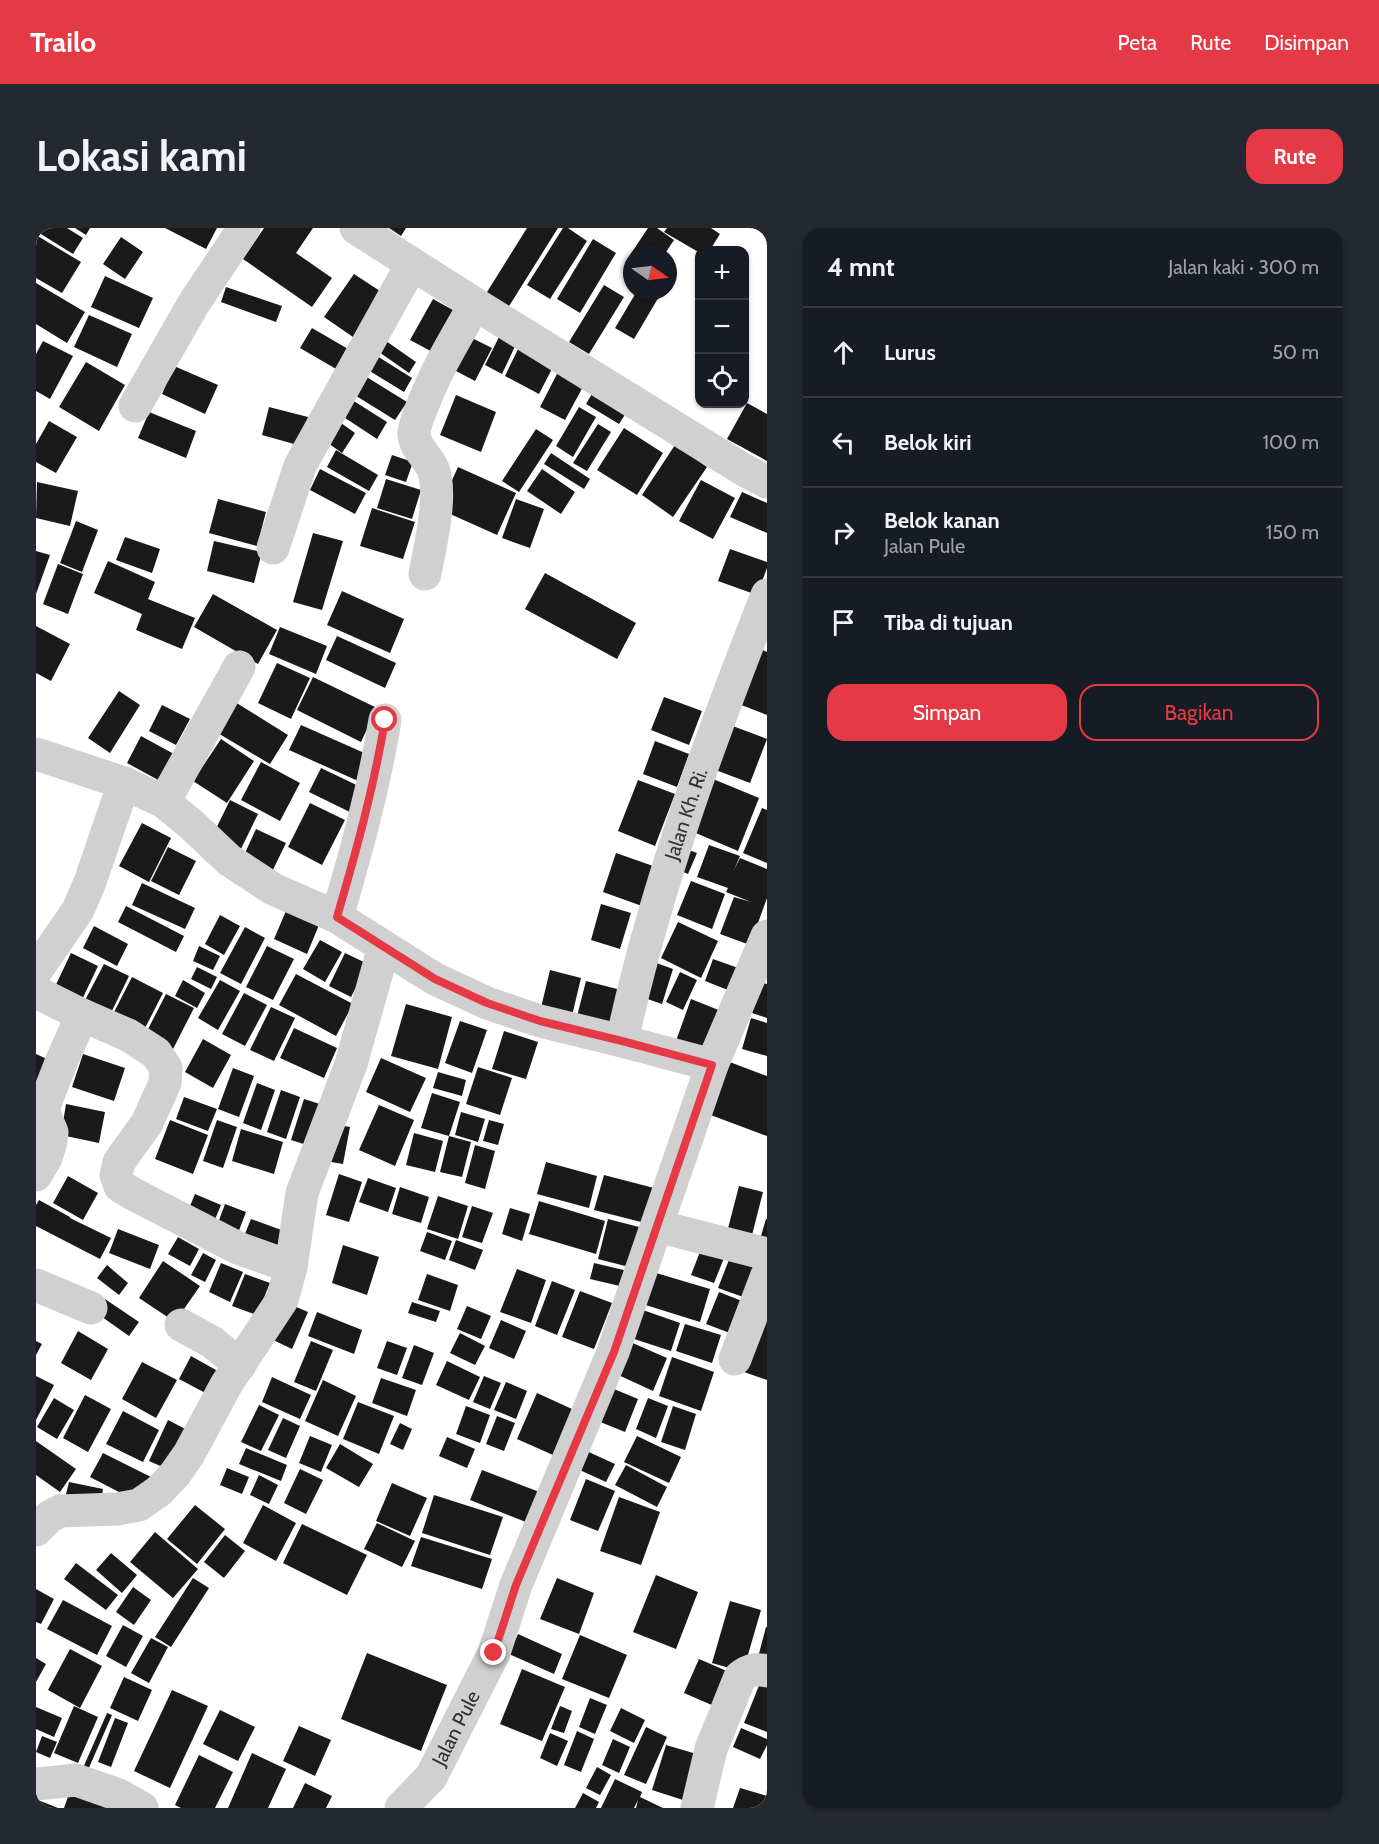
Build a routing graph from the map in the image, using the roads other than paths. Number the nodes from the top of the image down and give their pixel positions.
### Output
1 (244, 228) edge
2 (356, 228) edge
3 (411, 264) junction
4 (475, 304) junction
5 (135, 406) dead end
6 (767, 482) edge
7 (273, 548) dead end
8 (425, 574) dead end
9 (767, 595) edge
10 (239, 667) dead end
11 (385, 720) dead end
12 (36, 754) edge
13 (124, 783) junction
14 (164, 802) junction
15 (337, 917) junction
16 (47, 935) edge
17 (767, 936) edge
18 (384, 947) junction
19 (36, 971) edge
20 (36, 992) edge
21 (82, 1015) junction
22 (622, 1041) junction
23 (712, 1065) junction
24 (36, 1175) edge
25 (657, 1226) junction
26 (767, 1254) edge
27 (291, 1267) junction
28 (767, 1275) edge
29 (36, 1285) edge
30 (91, 1308) dead end
31 (181, 1325) dead end
32 (735, 1359) dead end
33 (240, 1365) junction
34 (36, 1530) edge
35 (767, 1671) edge
36 (36, 1784) edge
37 (142, 1808) edge
38 (401, 1808) edge
39 (697, 1808) edge

1 - 5 street
2 - 3 street
3 - 4 street
3 - 7 street
4 - 6 street
4 - 8 street
9 - 22 street, Jalan Kh. Ri.
10 - 14 street
11 - 15 street
12 - 13 street
13 - 14 street
13 - 16 street
14 - 15 street
15 - 18 street
16 - 19 street
17 - 23 street, Jalan Pule
18 - 22 street
18 - 27 street
20 - 21 street
21 - 24 street
21 - 27 street
22 - 23 street
23 - 25 street, Jalan Pule
25 - 26 street
25 - 38 street, Jalan Pule
27 - 33 street
28 - 32 street
29 - 30 street
31 - 33 street
33 - 34 street
35 - 39 street
36 - 37 street

